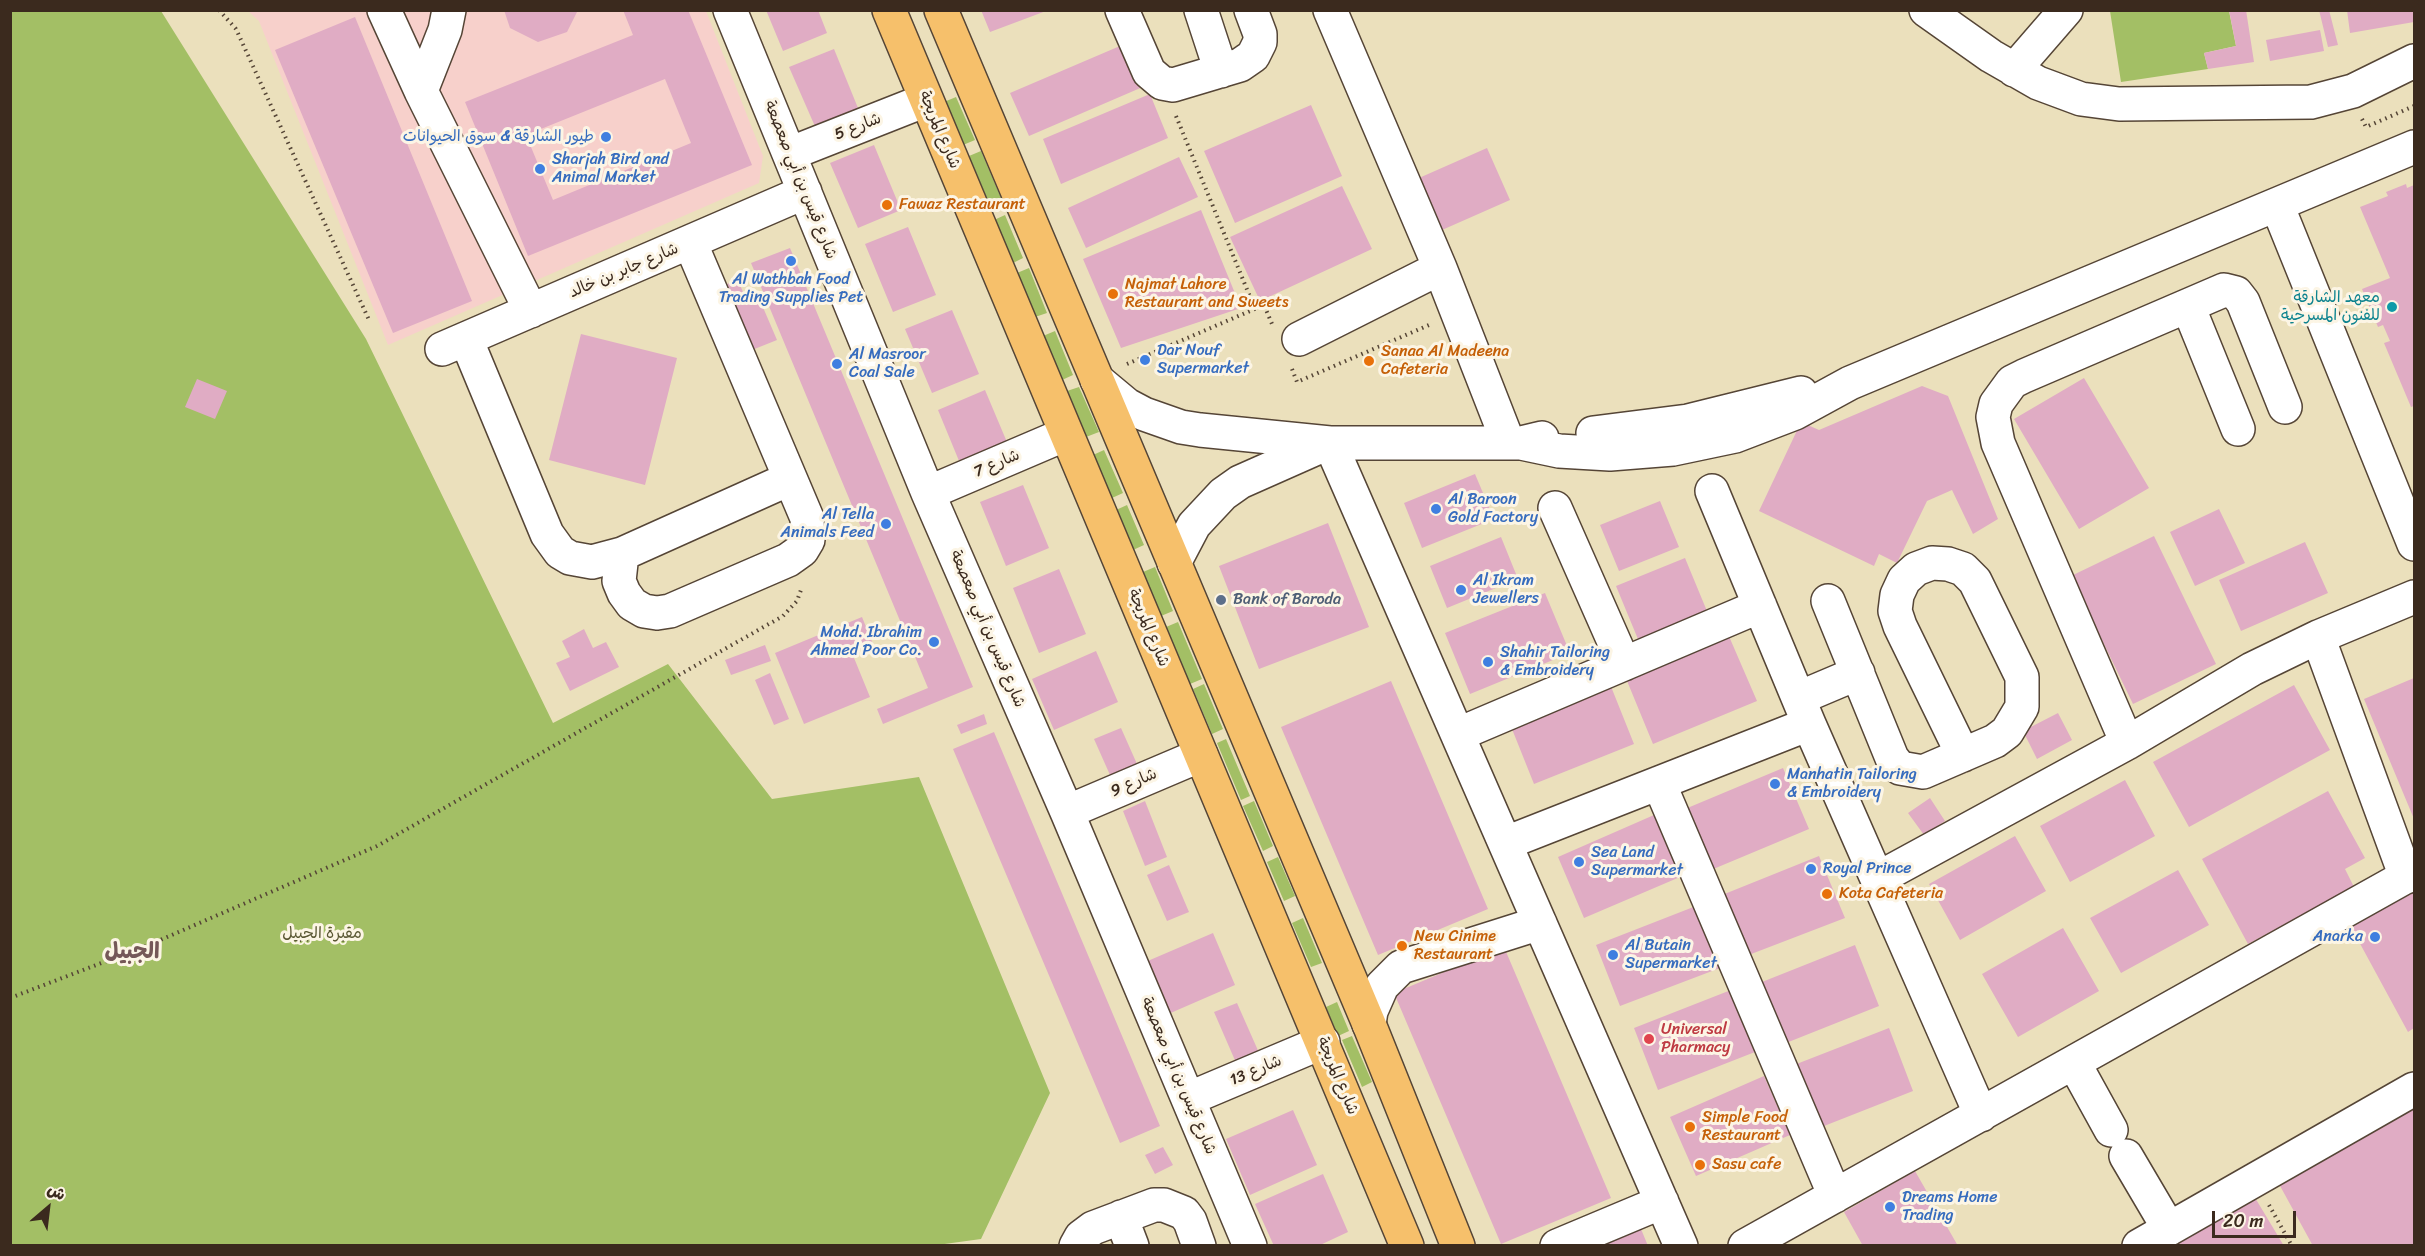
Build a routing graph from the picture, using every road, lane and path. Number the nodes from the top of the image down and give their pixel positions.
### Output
1 (219, 10) edge
2 (384, 10) edge
3 (449, 10) edge
4 (730, 10) edge
5 (889, 10) edge
6 (909, 10) edge
7 (917, 10) edge
8 (941, 10) edge
9 (1122, 10) edge
10 (1201, 10) edge
11 (1251, 10) edge
12 (1330, 10) edge
13 (1926, 10) edge
14 (2066, 10) edge
15 (2415, 61) edge
16 (2014, 70) junction
17 (1221, 71) junction
18 (1162, 82) junction
19 (421, 91) junction
20 (926, 100) junction
21 (2415, 106) edge
22 (2361, 116) dead end
23 (2415, 147) edge
24 (789, 154) junction
25 (805, 192) junction
26 (2277, 205) junction
27 (690, 242) junction
28 (1440, 268) junction
29 (2188, 306) junction
30 (1255, 309) dead end
31 (531, 310) junction
32 (369, 320) dead end
33 (1299, 339) dead end
34 (1097, 380) junction
35 (2285, 407) dead end
36 (2238, 429) dead end
37 (1066, 435) junction
38 (1514, 442) junction
39 (1330, 443) junction
40 (789, 479) junction
41 (1712, 491) dead end
42 (928, 493) junction
43 (1555, 508) dead end
44 (2415, 544) edge
45 (802, 550) junction
46 (622, 554) junction
47 (1174, 563) junction
48 (2415, 597) edge
49 (1828, 601) dead end
50 (1760, 606) junction
51 (2318, 637) junction
52 (1624, 664) junction
53 (1858, 674) junction
54 (1804, 711) junction
55 (1459, 734) junction
56 (2127, 743) junction
57 (1201, 755) junction
58 (1963, 755) junction
59 (1659, 783) junction
60 (1067, 812) junction
61 (1506, 843) junction
62 (2410, 874) edge
63 (1877, 879) junction
64 (1540, 923) junction
65 (10, 998) edge
66 (1369, 1024) junction
67 (1323, 1042) junction
68 (2074, 1063) junction
69 (2415, 1089) edge
70 (1188, 1099) junction
71 (1981, 1115) junction
72 (2255, 1181) junction
73 (1387, 1193) junction
74 (1835, 1196) junction
75 (1662, 1202) junction
76 (2169, 1229) junction
77 (1126, 1231) edge
78 (1076, 1245) edge
79 (1199, 1245) edge
80 (1250, 1245) edge
81 (1407, 1245) edge
82 (1427, 1245) edge
83 (1458, 1245) edge
84 (1557, 1245) edge
85 (1681, 1245) edge
86 (1745, 1245) edge
87 (2139, 1245) edge
88 (2292, 1245) edge

1 - 32 path
2 - 19 street
3 - 19 street
4 - 24 street, شارع قيس بن أبي صعصعة
5 - 20 main road, شارع المريجة
6 - 7 main road
8 - 34 main road
9 - 18 street
10 - 17 street
11 - 17 street
12 - 28 street
13 - 16 street
14 - 16 street
15 - 16 street
17 - 18 street
18 - 30 path
19 - 31 street
20 - 24 street, شارع 5
20 - 37 main road, شارع المريجة
21 - 22 path
23 - 26 street
24 - 25 street, شارع قيس بن أبي صعصعة
25 - 27 street, شارع جابر بن خالد
25 - 42 street, شارع قيس بن أبي صعصعة
26 - 38 street
26 - 44 street
27 - 31 street, شارع جابر بن خالد
27 - 40 street
28 - 33 street
28 - 38 street
29 - 35 street
29 - 36 street
29 - 56 street
31 - 46 street, شارع جابر بن خالد
34 - 39 street
34 - 47 main road
37 - 42 street, شارع 7
37 - 57 main road, شارع المريجة
38 - 39 street
39 - 47 street
39 - 55 street
40 - 45 street
40 - 46 street
41 - 50 street
42 - 60 street, شارع قيس بن أبي صعصعة
43 - 52 street
45 - 46 street
45 - 65 path
47 - 66 main road
48 - 51 street
49 - 53 street
50 - 52 street
50 - 54 street
51 - 56 street
51 - 62 street
52 - 55 street
53 - 54 street
53 - 58 street
54 - 59 street
54 - 63 street
55 - 61 street
56 - 63 street
57 - 60 street, شارع 9
57 - 67 main road, شارع المريجة
58 - 58 street
59 - 61 street
59 - 74 street
60 - 70 street, شارع قيس بن أبي صعصعة
61 - 64 street
62 - 68 street
63 - 71 street
64 - 66 street
64 - 75 street
66 - 83 main road
67 - 70 street, شارع 13
67 - 73 main road, شارع المريجة
68 - 71 street
68 - 76 street
69 - 72 street
70 - 80 street, شارع قيس بن أبي صعصعة
71 - 74 street
72 - 76 street
72 - 88 path
73 - 81 main road, شارع المريجة
73 - 82 main road
74 - 86 street
75 - 84 street
75 - 85 street
76 - 87 street
77 - 78 street
77 - 79 street

